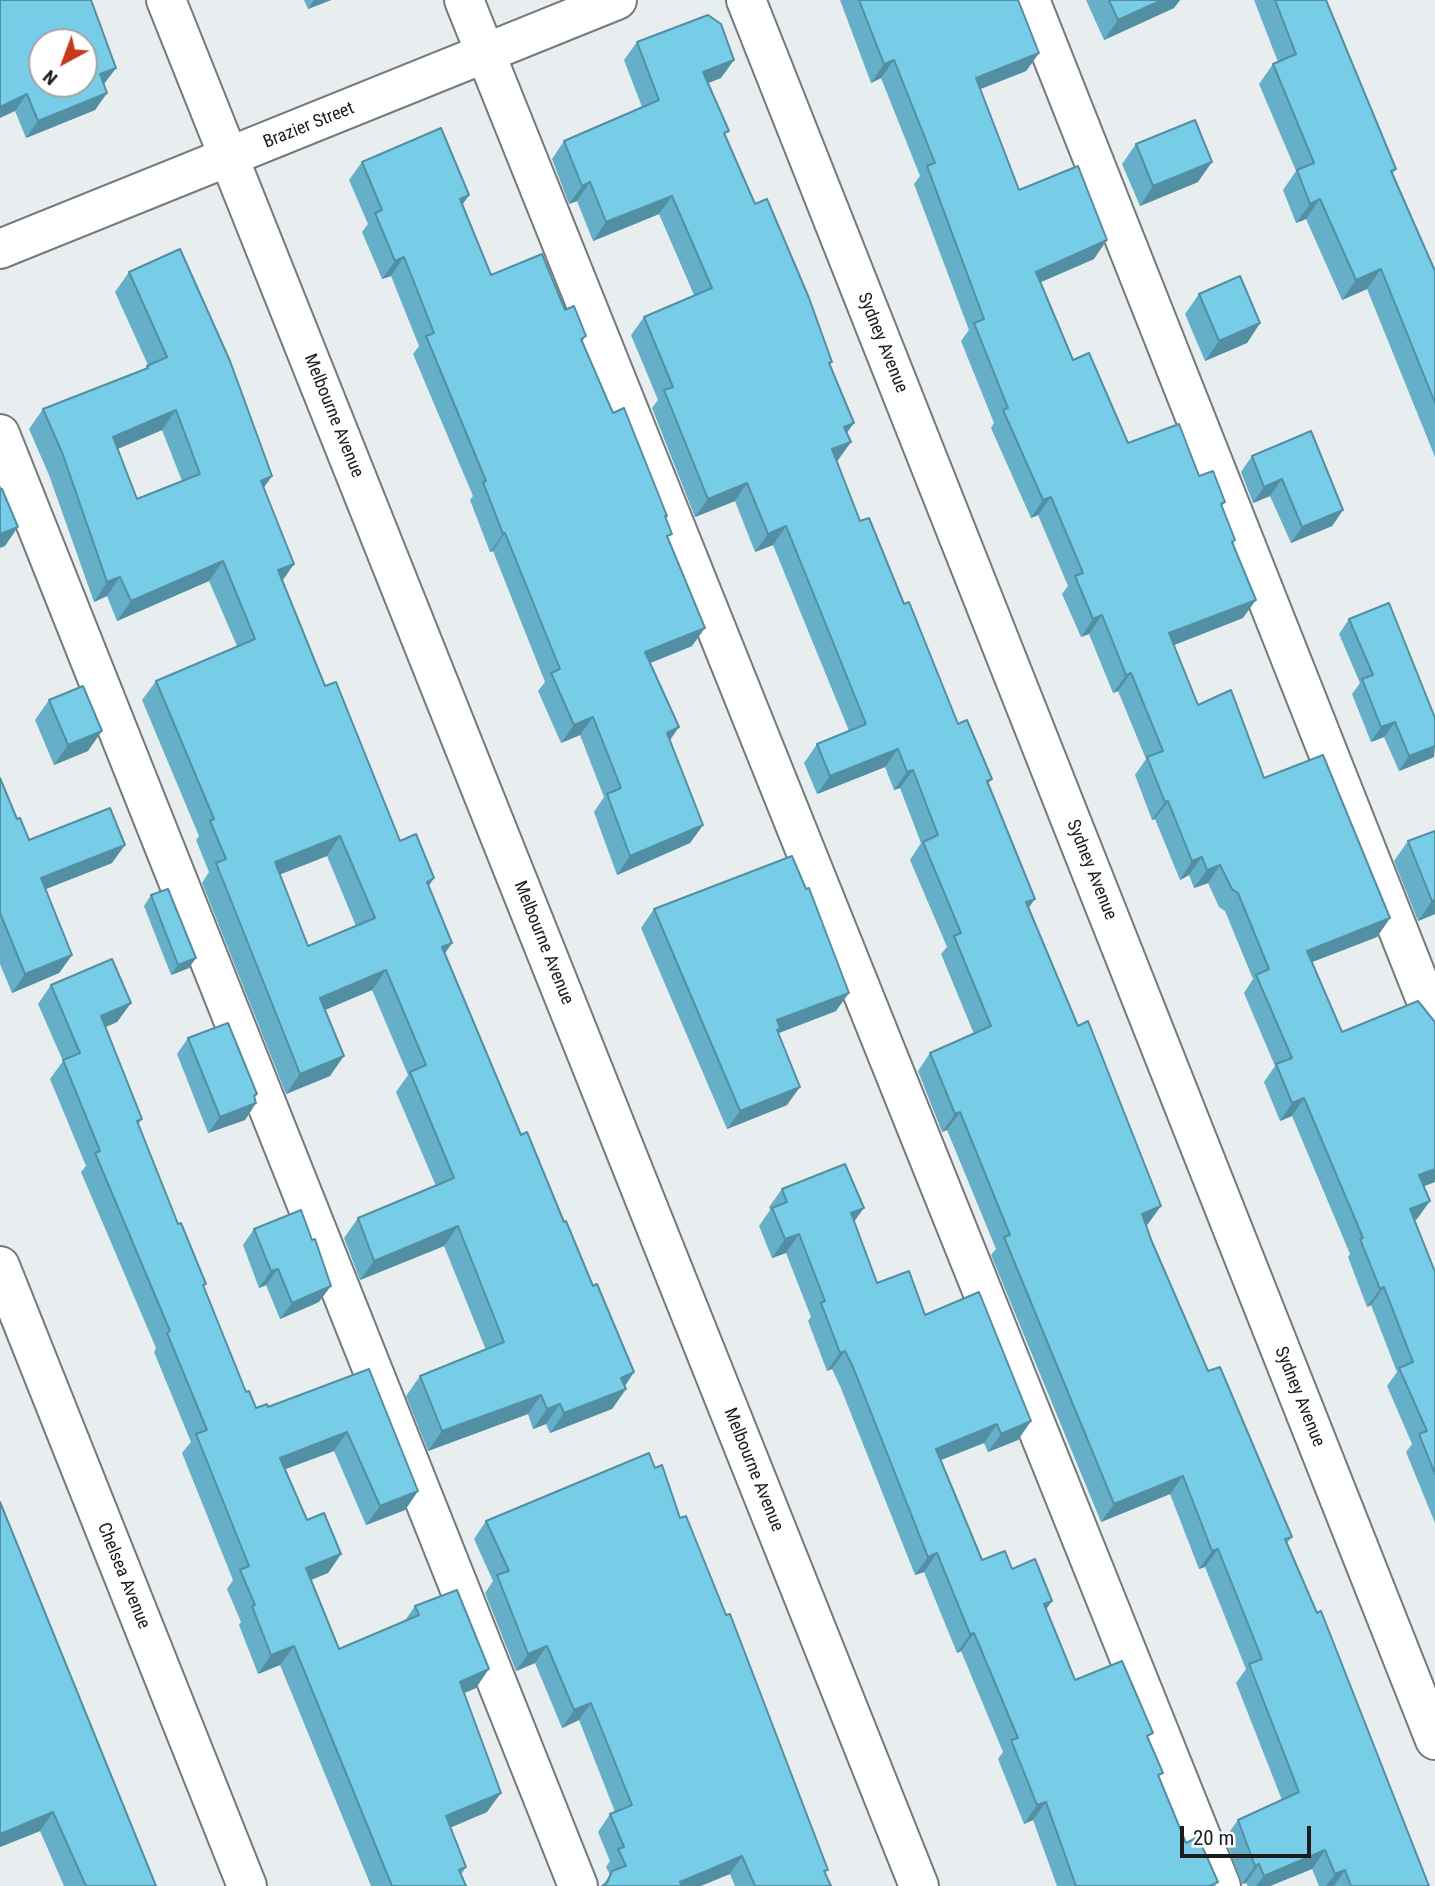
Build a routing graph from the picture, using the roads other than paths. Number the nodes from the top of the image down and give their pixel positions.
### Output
1 (166, 0) edge
2 (464, 0) edge
3 (617, 0) edge
4 (746, 0) edge
5 (1030, 0) edge
6 (485, 54) junction
7 (229, 158) junction
8 (0, 248) edge
9 (0, 434) edge
10 (1435, 1023) edge
11 (0, 1266) edge
12 (1435, 1740) edge
13 (247, 1886) edge
14 (578, 1886) edge
15 (919, 1886) edge
16 (1220, 1886) edge

1 - 7 street, Melbourne Avenue
2 - 6 street
3 - 6 street, Brazier Street
4 - 12 street, Sydney Avenue
5 - 10 street
6 - 7 street, Brazier Street
6 - 16 street
7 - 8 street, Brazier Street
7 - 15 street, Melbourne Avenue
9 - 14 street
11 - 13 street, Chelsea Avenue

